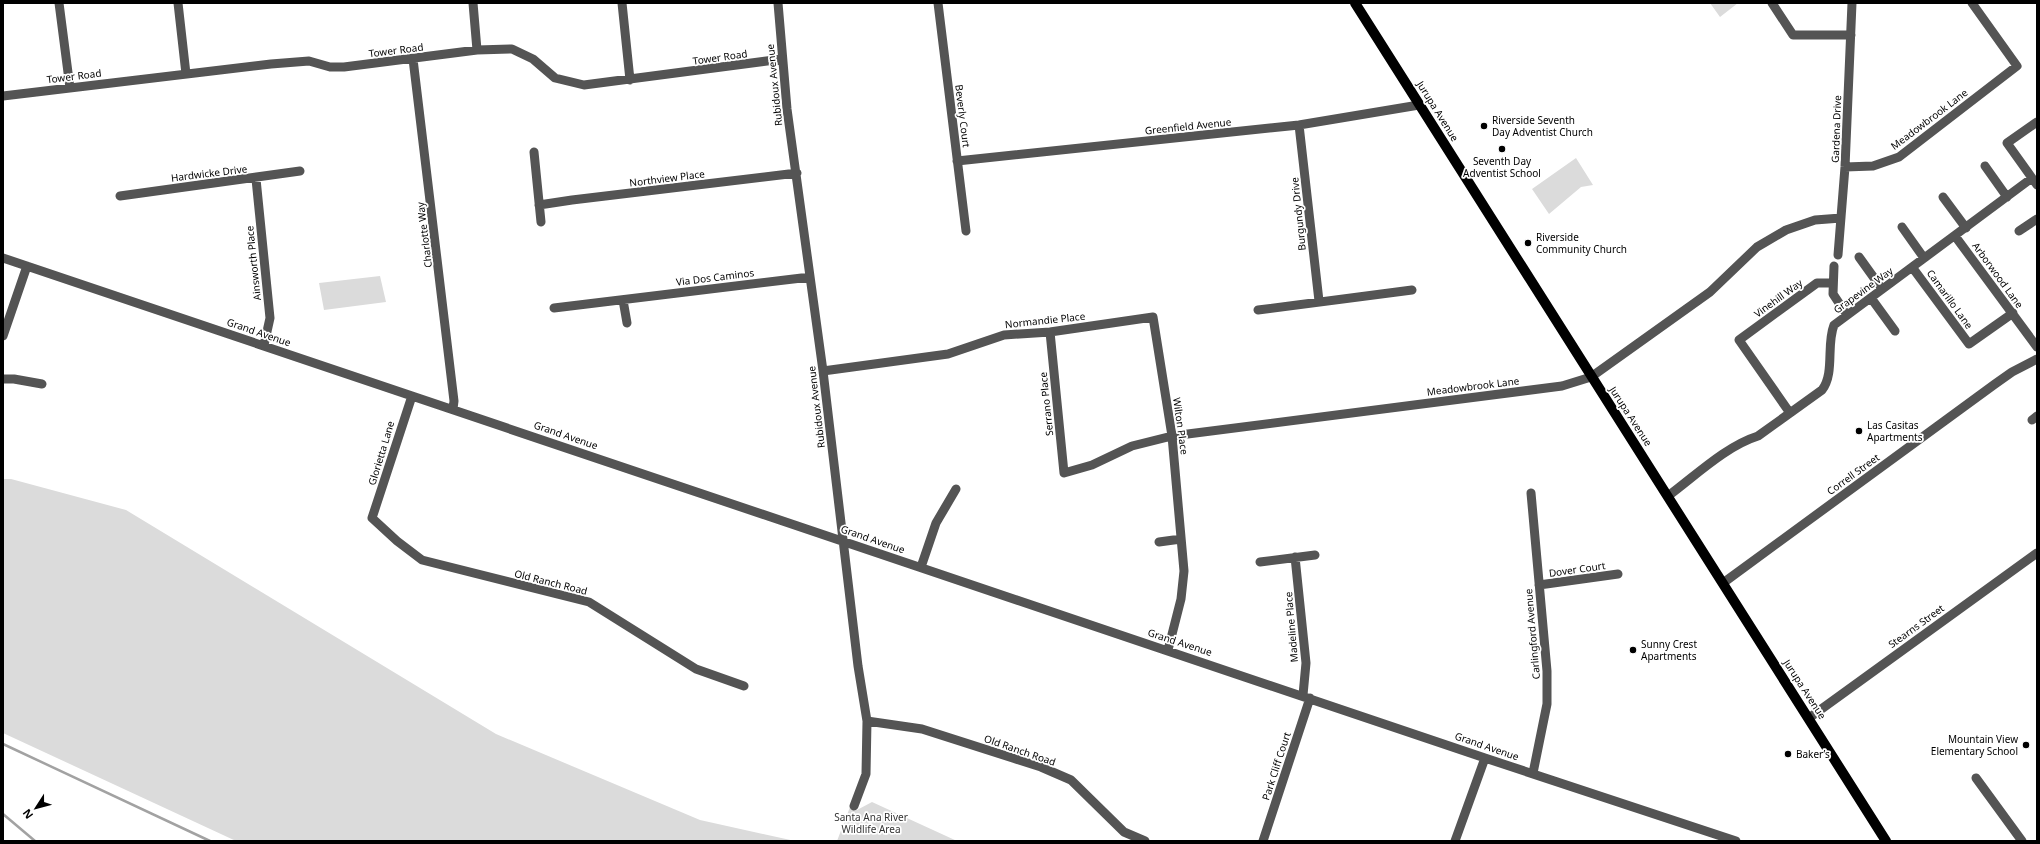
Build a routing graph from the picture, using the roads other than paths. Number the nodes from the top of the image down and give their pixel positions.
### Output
1 (59, 3) edge
2 (178, 3) edge
3 (473, 3) edge
4 (622, 3) edge
5 (778, 3) edge
6 (938, 3) edge
7 (1355, 3) edge
8 (1772, 3) edge
9 (1852, 3) edge
10 (1972, 3) edge
11 (1851, 35) junction
12 (477, 50) junction
13 (413, 59) junction
14 (782, 59) junction
15 (186, 74) junction
16 (630, 80) junction
17 (70, 88) junction
18 (3, 96) edge
19 (1420, 105) junction
20 (2037, 122) edge
21 (1299, 125) junction
22 (534, 152) dead end
23 (958, 161) junction
24 (1985, 166) dead end
25 (1845, 167) junction
26 (300, 171) dead end
27 (797, 173) junction
28 (256, 179) junction
29 (2035, 182) edge
30 (120, 196) dead end
31 (1943, 197) dead end
32 (2007, 198) junction
33 (539, 205) junction
34 (1841, 218) junction
35 (2037, 219) edge
36 (541, 222) dead end
37 (1902, 227) dead end
38 (1966, 228) junction
39 (2019, 231) dead end
40 (966, 232) dead end
41 (1955, 236) junction
42 (1838, 255) dead end
43 (3, 258) edge
44 (1859, 258) dead end
45 (1924, 258) junction
46 (28, 266) junction
47 (1834, 266) dead end
48 (1912, 267) junction
49 (810, 277) junction
50 (1832, 283) junction
51 (1882, 289) junction
52 (1412, 290) dead end
53 (1871, 298) junction
54 (623, 300) junction
55 (1319, 301) junction
56 (554, 308) dead end
57 (1258, 310) dead end
58 (2012, 313) junction
59 (1847, 315) junction
60 (1153, 317) joint
61 (627, 323) dead end
62 (1895, 331) dead end
63 (1050, 332) junction
64 (3, 336) edge
65 (264, 345) junction
66 (2037, 347) edge
67 (2037, 359) edge
68 (823, 370) junction
69 (1591, 377) junction
70 (3, 379) edge
71 (42, 384) dead end
72 (412, 396) junction
73 (453, 409) junction
74 (1790, 413) junction
75 (1172, 436) junction
76 (1064, 473) joint
77 (956, 489) dead end
78 (1531, 493) dead end
79 (1668, 496) junction
80 (372, 518) joint
81 (1181, 539) junction
82 (843, 540) junction
83 (1159, 542) dead end
84 (2037, 553) edge
85 (1315, 555) dead end
86 (1295, 557) junction
87 (1260, 562) dead end
88 (921, 567) junction
89 (1618, 574) dead end
90 (1723, 583) junction
91 (1539, 585) junction
92 (1168, 650) junction
93 (744, 686) dead end
94 (1306, 697) junction
95 (1809, 718) junction
96 (867, 721) junction
97 (1485, 758) junction
98 (1533, 773) junction
99 (1976, 778) dead end
100 (854, 806) dead end
101 (1145, 841) edge
102 (1263, 841) edge
103 (1455, 841) edge
104 (1736, 841) edge
105 (1886, 841) edge
106 (2022, 841) edge

1 - 17 street
2 - 15 street
3 - 12 street
4 - 16 street
5 - 14 street, Rubidoux Avenue
6 - 23 street, Beverly Court
7 - 19 main road, Jurupa Avenue
8 - 11 street
9 - 11 street, Gardena Drive
10 - 25 street, Meadowbrook Lane
11 - 25 street, Gardena Drive
12 - 13 street, Tower Road
12 - 16 street, Tower Road
13 - 15 street, Tower Road
13 - 73 street, Charlotte Way
14 - 16 street, Tower Road
14 - 27 street, Rubidoux Avenue
15 - 17 street, Tower Road
17 - 18 street, Tower Road
19 - 21 street, Greenfield Avenue
19 - 69 main road, Jurupa Avenue
20 - 29 street
21 - 23 street, Greenfield Avenue
21 - 55 street, Burgundy Drive
22 - 33 street
23 - 40 street, Beverly Court
24 - 32 street
25 - 34 street, Gardena Drive
26 - 28 street, Hardwicke Drive
27 - 33 street, Northview Place
27 - 49 street, Rubidoux Avenue
28 - 30 street, Hardwicke Drive
28 - 65 street, Ainsworth Place
29 - 32 street, Grapevine Way
31 - 38 street
32 - 38 street, Grapevine Way
33 - 36 street
34 - 42 street, Gardena Drive
34 - 69 street, Meadowbrook Lane
35 - 39 street
37 - 45 street
38 - 41 street, Grapevine Way
41 - 45 street, Grapevine Way
41 - 58 street, Arborwood Lane
43 - 46 street, Grand Avenue
44 - 51 street
45 - 48 street, Grapevine Way
46 - 64 street
46 - 65 street, Grand Avenue
47 - 50 street
48 - 51 street, Grapevine Way
48 - 58 street, Camarillo Lane
49 - 54 street, Via Dos Caminos
49 - 68 street, Rubidoux Avenue
50 - 59 street
50 - 74 street, Vinehill Way
51 - 53 street, Grapevine Way
52 - 55 street
53 - 59 street, Grapevine Way
53 - 62 street
54 - 56 street, Via Dos Caminos
54 - 61 street
55 - 57 street
58 - 66 street, Arborwood Lane
59 - 74 street, Grapevine Way
60 - 63 street, Normandie Place
60 - 75 street, Wilton Place
63 - 68 street, Normandie Place
63 - 76 street, Serrano Place
65 - 72 street, Grand Avenue
67 - 90 street, Correll Street
68 - 82 street, Rubidoux Avenue
69 - 75 street, Meadowbrook Lane
69 - 79 main road, Jurupa Avenue
70 - 71 street
72 - 73 street, Grand Avenue
72 - 80 street, Glorietta Lane
73 - 82 street, Grand Avenue
74 - 79 street, Grapevine Way
75 - 76 street, Meadowbrook Lane
75 - 81 street, Wilton Place
77 - 88 street
78 - 91 street, Carlingford Avenue
79 - 90 main road, Jurupa Avenue
80 - 93 street, Old Ranch Road
81 - 83 street
81 - 92 street, Wilton Place
82 - 88 street, Grand Avenue
82 - 96 street, Rubidoux Avenue
84 - 95 street, Stearns Street
85 - 86 street
86 - 87 street
86 - 94 street, Madeline Place
88 - 92 street, Grand Avenue
89 - 91 street, Dover Court
90 - 95 main road, Jurupa Avenue
91 - 98 street, Carlingford Avenue
92 - 94 street, Grand Avenue
94 - 97 street, Grand Avenue
94 - 102 street, Park Cliff Court
95 - 105 main road, Jurupa Avenue
96 - 100 street, Rubidoux Avenue
96 - 101 street, Old Ranch Road
97 - 98 street, Grand Avenue
97 - 103 street
98 - 104 street, Grand Avenue
99 - 106 street

